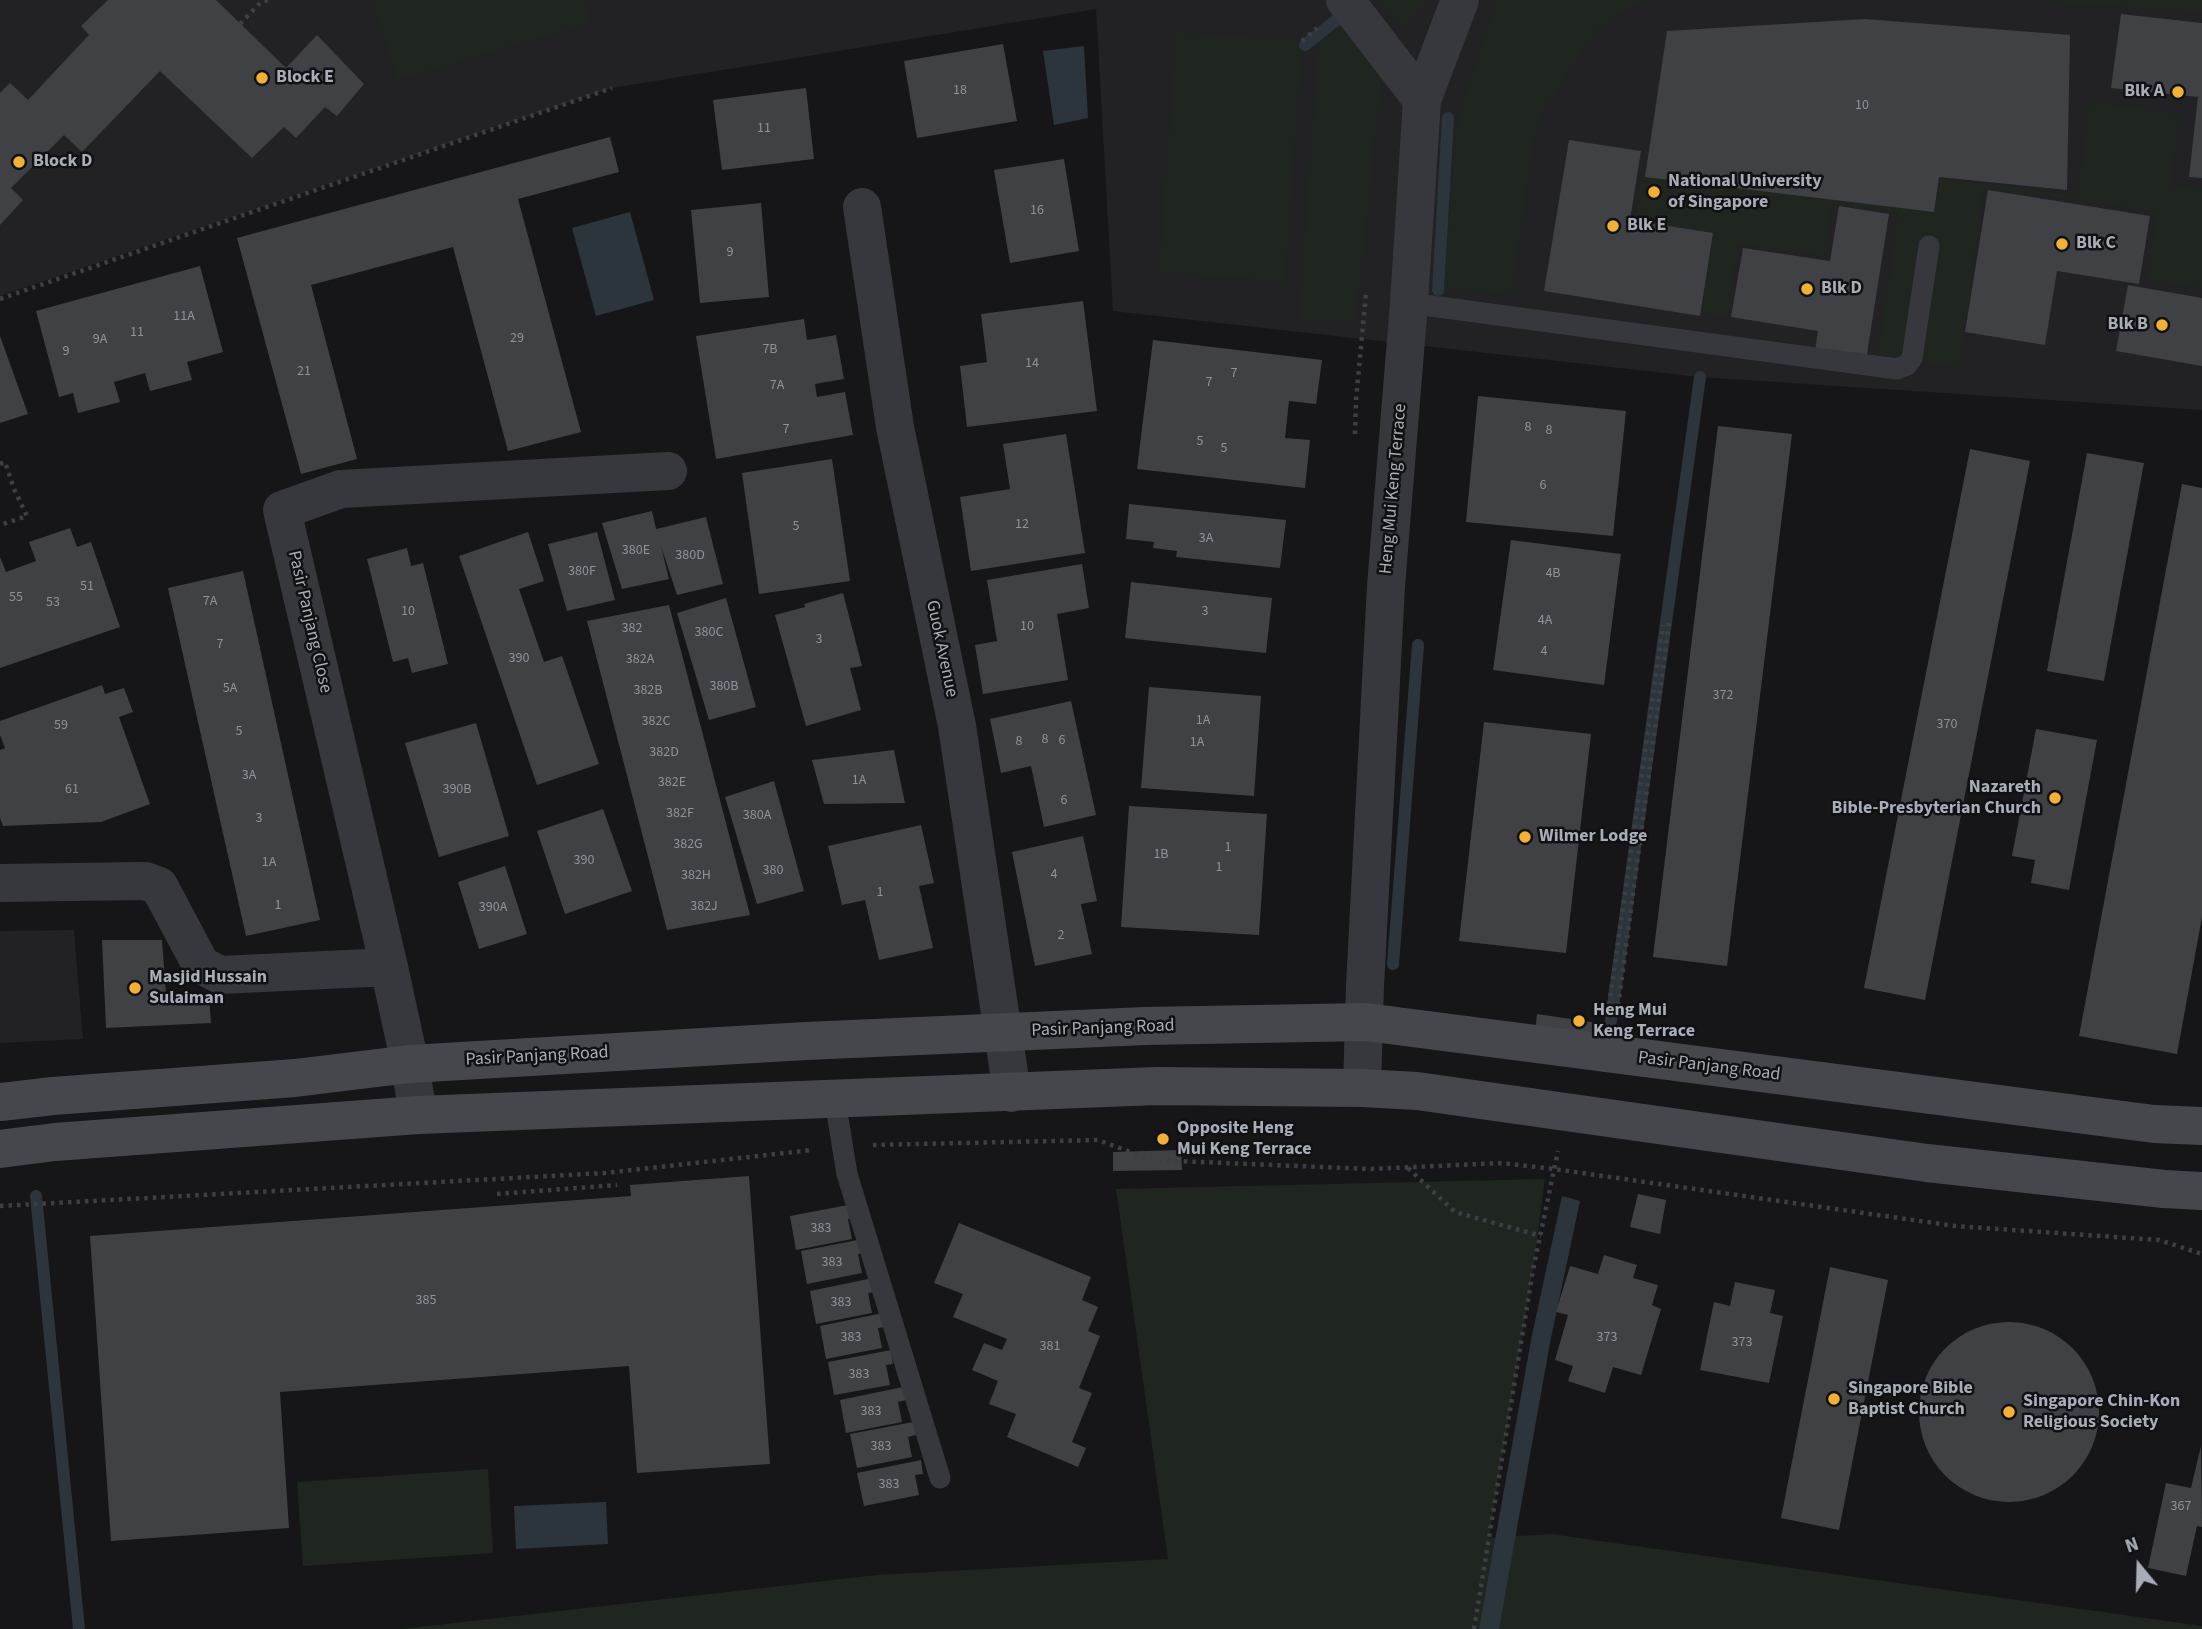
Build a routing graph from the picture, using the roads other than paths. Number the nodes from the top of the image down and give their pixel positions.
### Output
1 (1345, 0) edge
2 (1460, 0) edge
3 (1422, 100) junction
4 (862, 206) dead end
5 (1928, 246) dead end
6 (1409, 303) junction
7 (668, 471) dead end
8 (0, 883) edge
9 (389, 967) junction
10 (1366, 1022) junction
11 (1002, 1033) junction
12 (410, 1064) junction
13 (1362, 1088) junction
14 (1012, 1093) junction
15 (835, 1100) junction
16 (0, 1101) edge
17 (418, 1115) junction
18 (2202, 1126) edge
19 (0, 1149) edge
20 (2202, 1191) edge
21 (940, 1478) dead end

1 - 3 street
2 - 3 street, Heng Mui Keng Terrace
3 - 6 street, Heng Mui Keng Terrace
4 - 11 street, Guok Avenue
5 - 6 lane
6 - 10 street, Heng Mui Keng Terrace
7 - 9 street, Pasir Panjang Close
8 - 9 street
9 - 12 street, Pasir Panjang Close
10 - 11 main road, Pasir Panjang Road
10 - 13 street, Heng Mui Keng Terrace
10 - 18 main road, Pasir Panjang Road
11 - 12 main road, Pasir Panjang Road
11 - 14 street, Guok Avenue
12 - 16 main road, Pasir Panjang Road
12 - 17 street, Pasir Panjang Close
13 - 14 main road
13 - 20 main road
14 - 15 main road
15 - 17 main road
15 - 21 lane
17 - 19 main road

